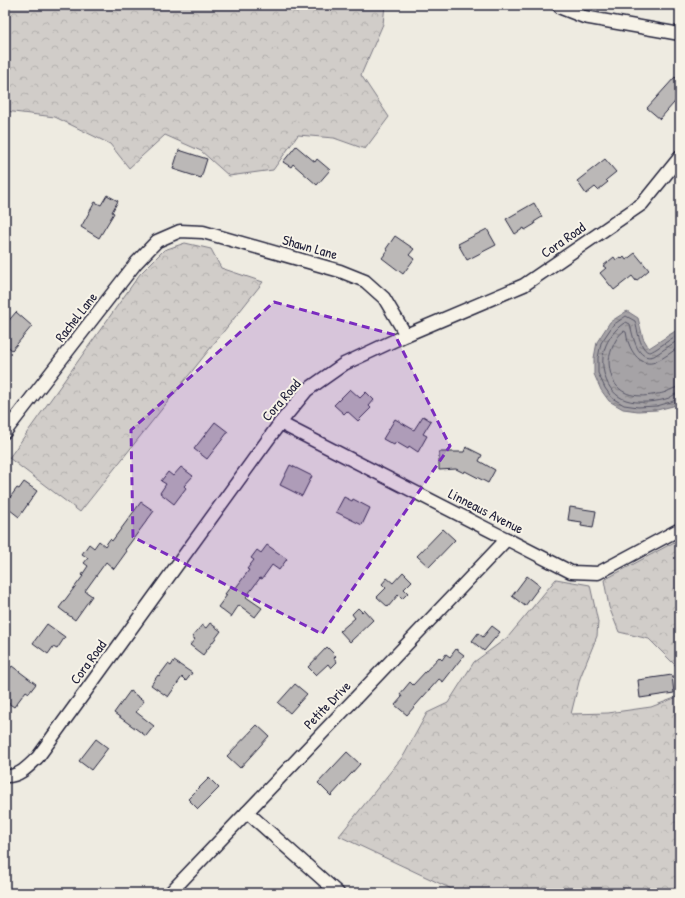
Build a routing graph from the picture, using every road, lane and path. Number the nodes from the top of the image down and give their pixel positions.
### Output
1 (558, 5) edge
2 (680, 34) edge
3 (680, 157) edge
4 (180, 231) joint
5 (406, 335) junction
6 (280, 423) junction
7 (5, 432) edge
8 (680, 529) edge
9 (507, 539) junction
10 (5, 776) edge
11 (247, 812) junction
12 (170, 893) edge
13 (338, 893) edge

1 - 2 street
3 - 5 street, Cora Road
4 - 5 street, Shawn Lane
4 - 7 street, Rachel Lane
5 - 6 street, Cora Road
6 - 9 street, Linneaus Avenue
6 - 10 street, Cora Road
8 - 9 street, Linneaus Avenue
9 - 11 street, Petite Drive
11 - 12 street, Petite Drive
11 - 13 street

